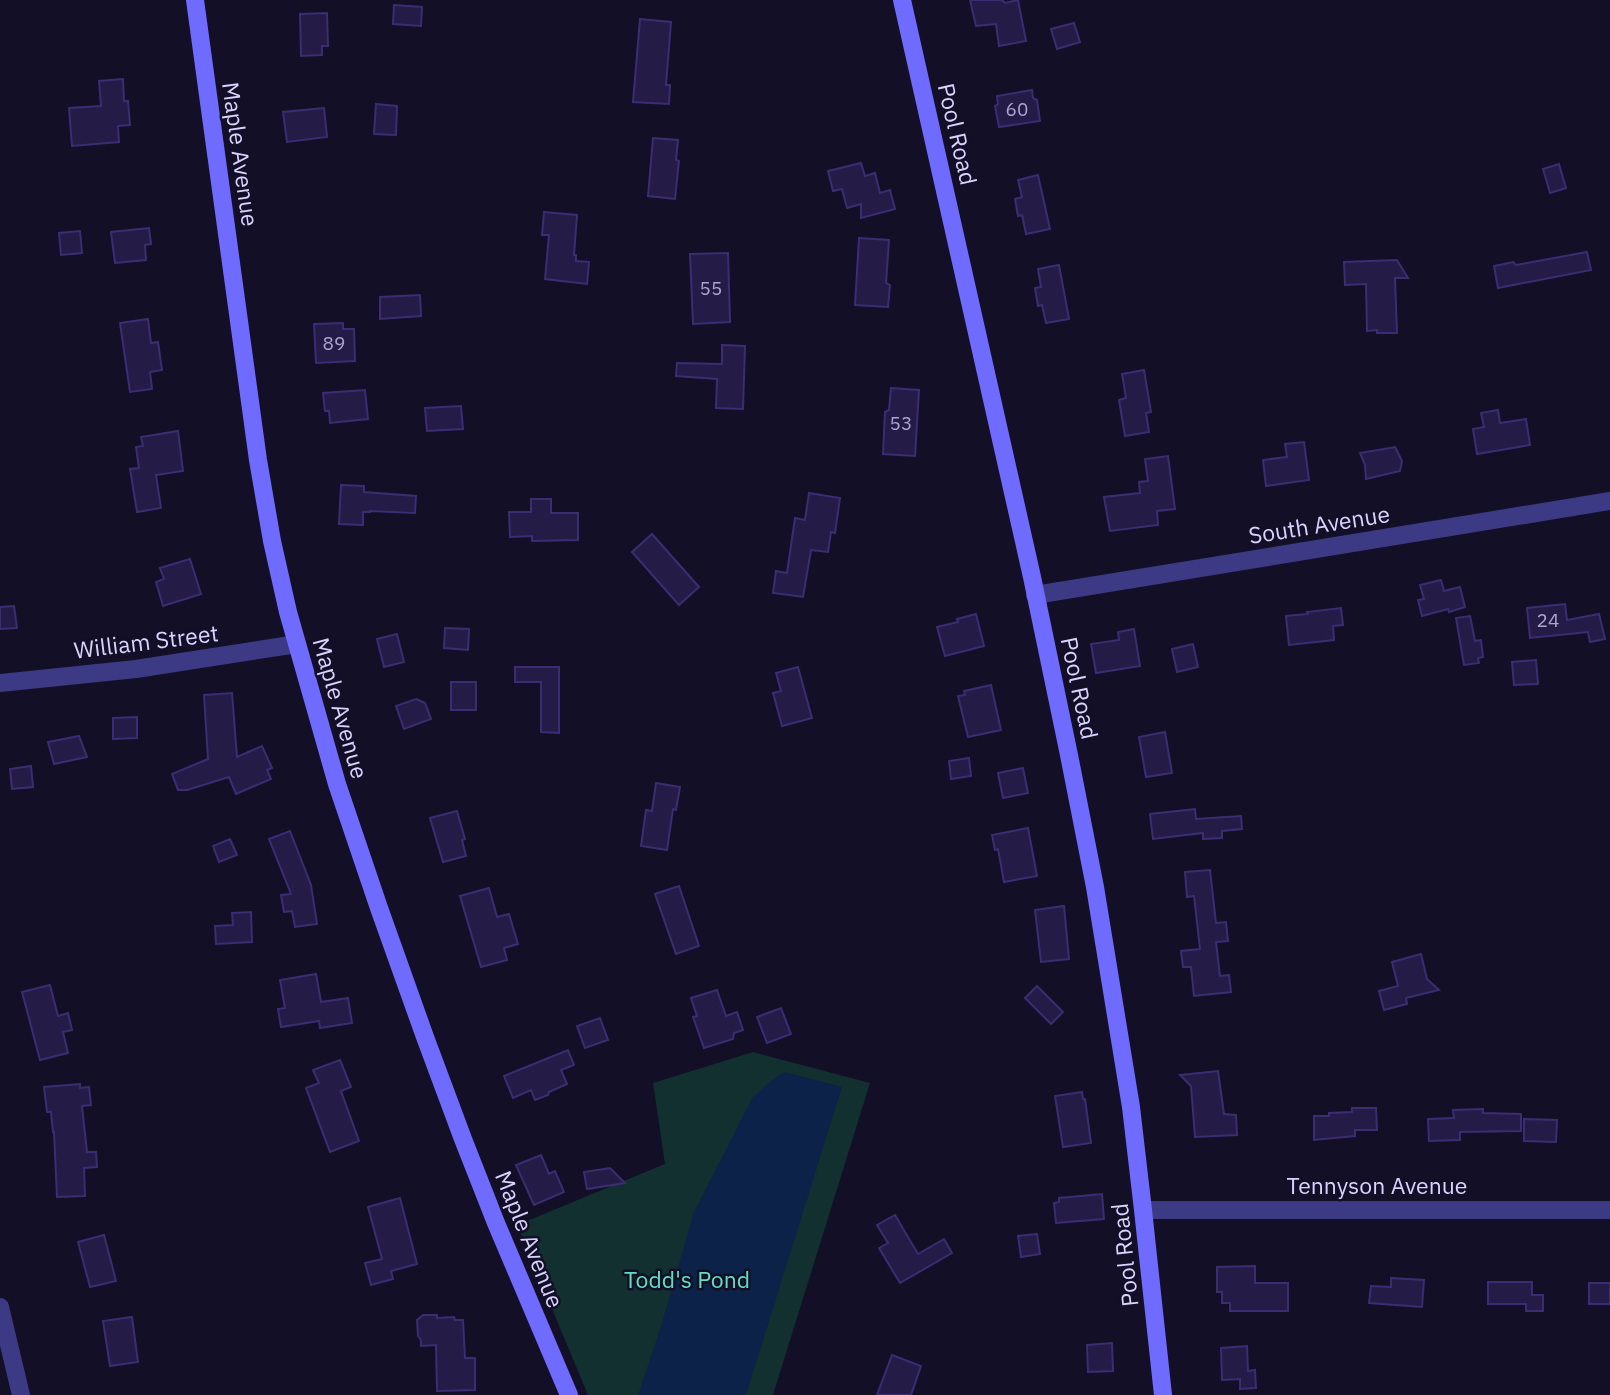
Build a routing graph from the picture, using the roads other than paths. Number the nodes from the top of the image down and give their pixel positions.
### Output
1 (195, 0) edge
2 (902, 0) edge
3 (1610, 501) edge
4 (1035, 595) junction
5 (297, 645) junction
6 (0, 683) edge
7 (1143, 1210) junction
8 (1610, 1210) edge
9 (0, 1307) edge
10 (21, 1395) edge
11 (569, 1395) edge
12 (1163, 1395) edge

1 - 5 main road, Maple Avenue
2 - 4 main road, Pool Road
3 - 4 street, South Avenue
4 - 7 main road, Pool Road
5 - 6 street, William Street
5 - 11 main road, Maple Avenue
7 - 8 street, Tennyson Avenue
7 - 12 main road, Pool Road
9 - 10 street

